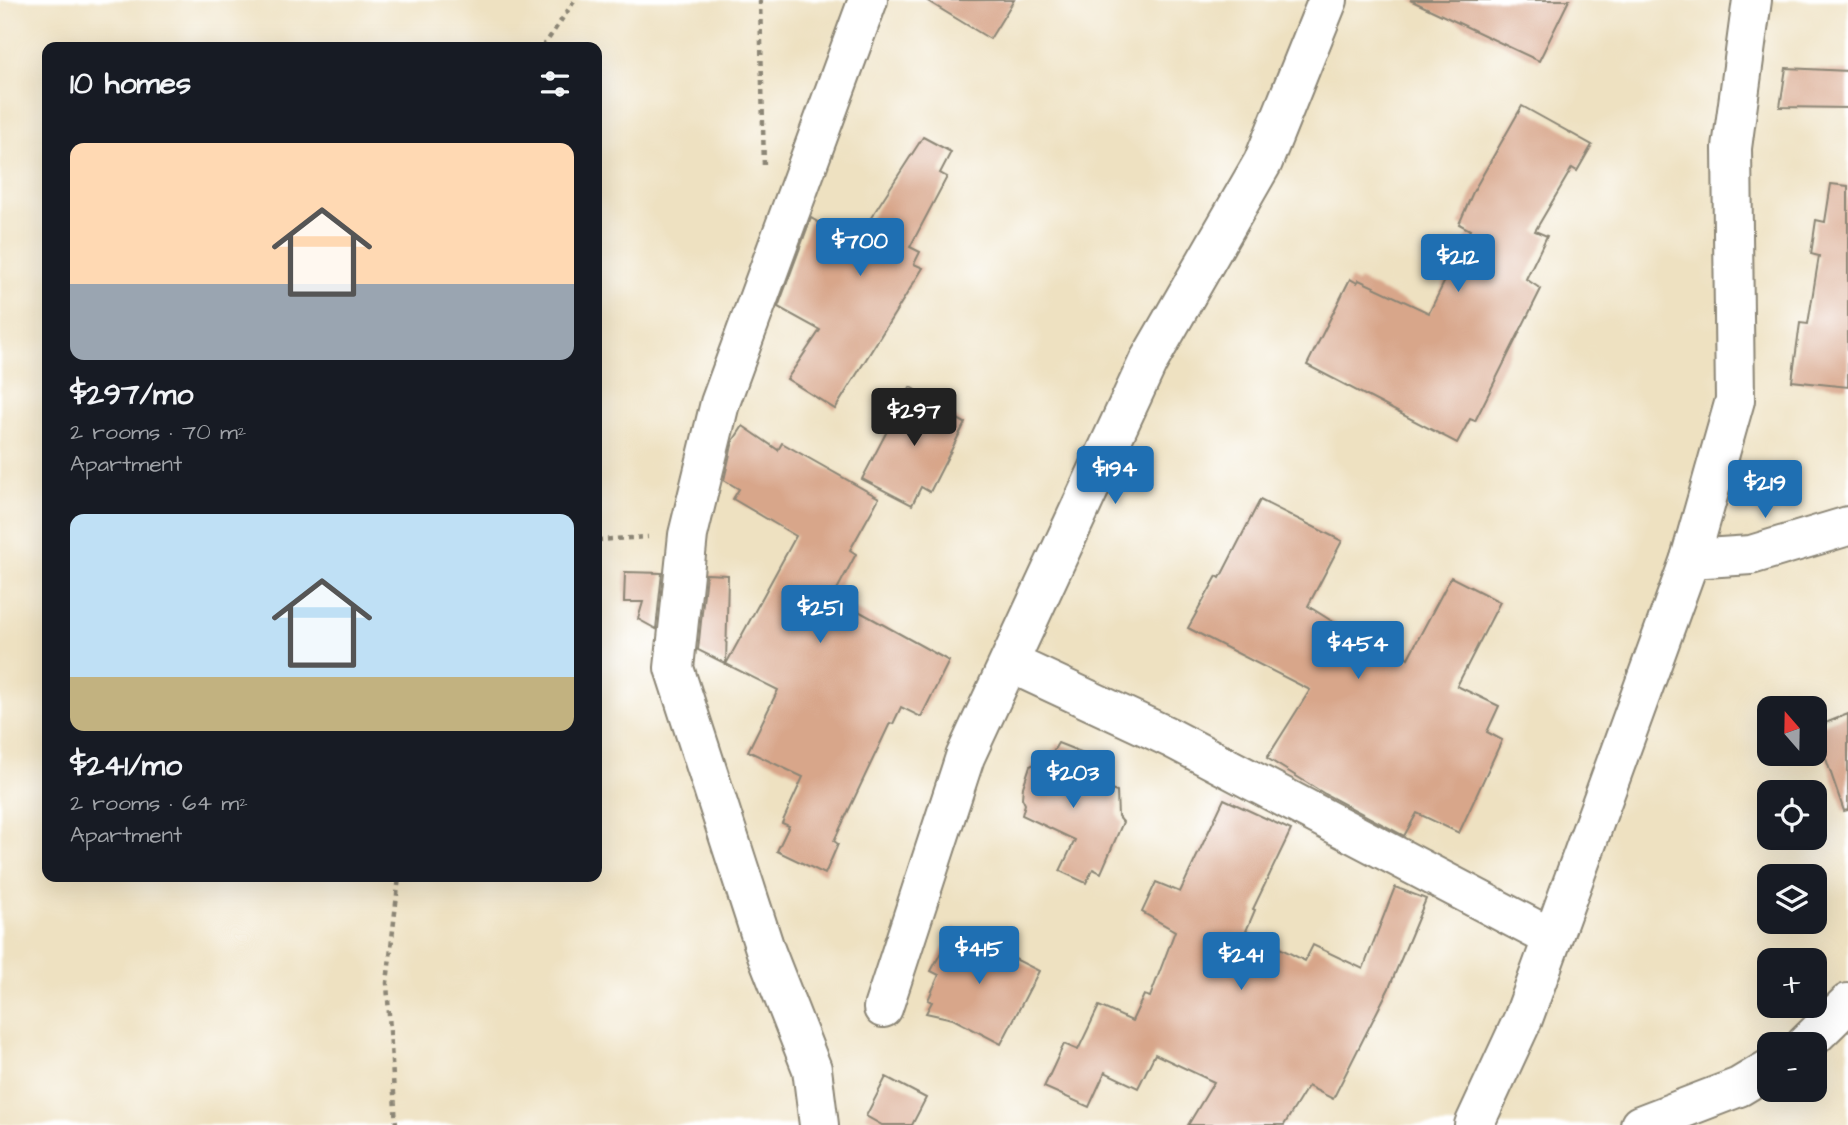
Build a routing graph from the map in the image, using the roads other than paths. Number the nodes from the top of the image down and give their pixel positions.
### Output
1 (868, 0) edge
2 (1328, 0) edge
3 (1752, 0) edge
4 (1848, 526) edge
5 (1690, 559) junction
6 (1010, 663) junction
7 (1552, 938) junction
8 (1848, 1003) edge
9 (883, 1008) dead end
10 (1818, 1032) edge
11 (1757, 1076) edge
12 (819, 1125) edge
13 (1474, 1125) edge
14 (1640, 1125) edge

1 - 12 street
2 - 6 street
3 - 5 street
4 - 5 street
5 - 7 street
6 - 7 street
6 - 9 street
7 - 13 street
8 - 10 street
11 - 14 street

